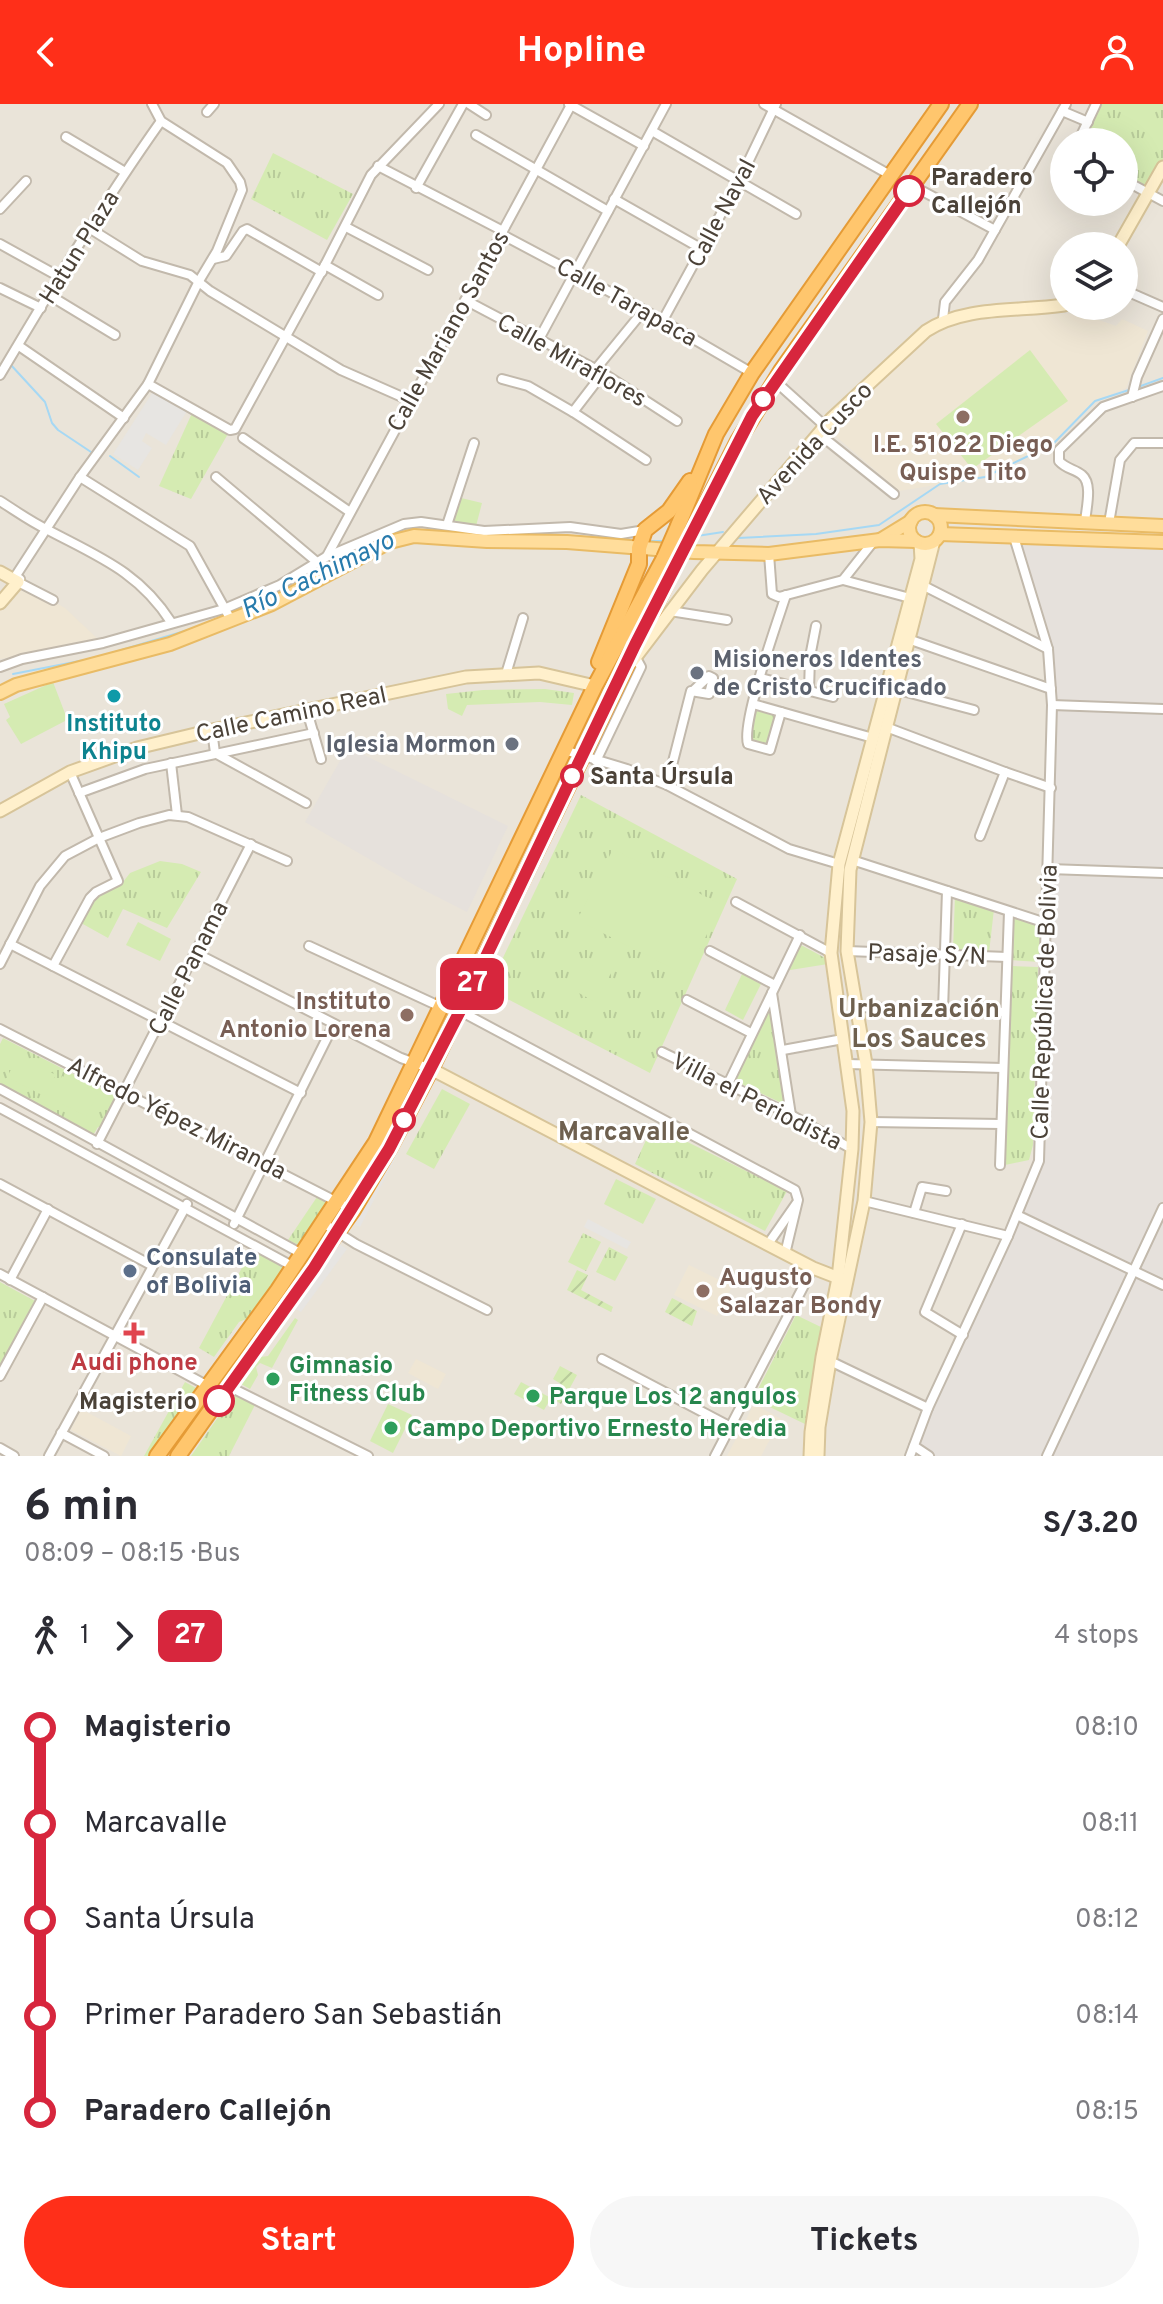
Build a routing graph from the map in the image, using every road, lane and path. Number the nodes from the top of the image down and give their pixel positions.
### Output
1 (152, 104) edge
2 (439, 104) edge
3 (463, 104) edge
4 (469, 104) edge
5 (666, 104) edge
6 (764, 104) edge
7 (941, 104) edge
8 (970, 104) edge
9 (1096, 104) edge
10 (569, 105) edge
11 (775, 106) edge
12 (1064, 107) edge
13 (486, 115) dead end
14 (161, 121) junction
15 (1088, 122) junction
16 (1085, 128) edge
17 (652, 131) junction
18 (476, 135) dead end
19 (66, 137) dead end
20 (644, 146) junction
21 (378, 166) junction
22 (1163, 167) edge
23 (535, 171) junction
24 (125, 172) junction
25 (890, 175) junction
26 (26, 181) dead end
27 (739, 181) junction
28 (913, 186) junction
29 (416, 188) junction
30 (1138, 188) edge
31 (1148, 193) junction
32 (614, 199) junction
33 (1163, 201) edge
34 (0, 209) edge
35 (608, 211) junction
36 (796, 214) dead end
37 (346, 227) junction
38 (89, 228) junction
39 (995, 230) junction
40 (1126, 232) edge
41 (502, 233) junction
42 (848, 236) junction
43 (0, 244) edge
44 (702, 249) junction
45 (868, 249) junction
46 (213, 259) junction
47 (324, 268) junction
48 (428, 270) dead end
49 (575, 273) junction
50 (58, 276) junction
51 (199, 281) junction
52 (0, 288) edge
53 (49, 295) junction
54 (378, 295) dead end
55 (1138, 296) edge
56 (465, 300) junction
57 (1050, 306) edge
58 (1163, 307) edge
59 (41, 308) junction
60 (644, 310) junction
61 (943, 319) junction
62 (1163, 319) edge
63 (663, 320) junction
64 (115, 335) dead end
65 (285, 336) junction
66 (538, 341) junction
67 (19, 346) junction
68 (599, 371) junction
69 (752, 373) junction
70 (0, 375) edge
71 (502, 379) dead end
72 (775, 381) junction
73 (148, 384) junction
74 (1163, 386) edge
75 (1133, 391) junction
76 (409, 400) junction
77 (573, 412) junction
78 (124, 418) junction
79 (677, 421) dead end
80 (822, 430) junction
81 (243, 438) dead end
82 (474, 443) dead end
83 (1163, 443) edge
84 (646, 460) dead end
85 (706, 461) junction
86 (216, 477) dead end
87 (82, 478) junction
88 (894, 494) dead end
89 (0, 501) edge
90 (350, 512) junction
91 (934, 515) junction
92 (911, 521) junction
93 (1085, 522) junction
94 (1109, 523) junction
95 (447, 525) junction
96 (1163, 526) edge
97 (685, 528) junction
98 (50, 531) junction
99 (1014, 537) junction
100 (937, 538) junction
101 (642, 539) junction
102 (877, 541) junction
103 (918, 542) junction
104 (1163, 542) edge
105 (716, 553) junction
106 (769, 554) junction
107 (667, 556) junction
108 (326, 557) junction
109 (318, 563) junction
110 (0, 572) edge
111 (843, 580) junction
112 (14, 583) junction
113 (922, 585) junction
114 (786, 595) junction
115 (910, 598) junction
116 (53, 600) dead end
117 (0, 603) edge
118 (670, 611) junction
119 (228, 615) junction
120 (523, 618) dead end
121 (727, 620) dead end
122 (171, 622) junction
123 (816, 626) dead end
124 (908, 639) junction
125 (1048, 649) junction
126 (636, 658) junction
127 (0, 667) edge
128 (506, 674) junction
129 (621, 674) junction
130 (761, 678) junction
131 (595, 686) junction
132 (895, 689) junction
133 (1051, 689) junction
134 (694, 690) dead end
135 (809, 691) junction
136 (0, 693) edge
137 (833, 697) dead end
138 (753, 704) junction
139 (1052, 705) junction
140 (1163, 709) edge
141 (974, 710) dead end
142 (307, 711) junction
143 (781, 712) junction
144 (886, 727) junction
145 (212, 730) junction
146 (314, 733) junction
147 (873, 738) junction
148 (564, 750) junction
149 (215, 753) junction
150 (581, 757) junction
151 (321, 759) dead end
152 (596, 761) junction
153 (171, 763) junction
154 (70, 772) junction
155 (1005, 772) junction
156 (667, 785) junction
157 (1051, 788) junction
158 (79, 793) junction
159 (306, 803) dead end
160 (1, 809) edge
161 (177, 815) junction
162 (524, 836) junction
163 (980, 836) dead end
164 (99, 838) junction
165 (251, 844) junction
166 (540, 844) junction
167 (852, 860) junction
168 (287, 861) dead end
169 (839, 864) junction
170 (1049, 869) junction
171 (1163, 873) edge
172 (947, 891) junction
173 (736, 902) dead end
174 (1009, 912) junction
175 (1046, 923) junction
176 (800, 935) junction
177 (10, 944) junction
178 (309, 946) dead end
179 (710, 951) dead end
180 (847, 951) junction
181 (196, 953) junction
182 (831, 953) junction
183 (945, 955) junction
184 (1007, 957) junction
185 (0, 964) edge
186 (53, 966) junction
187 (453, 984) junction
188 (774, 989) junction
189 (469, 991) junction
190 (687, 1000) dead end
191 (441, 1007) junction
192 (856, 1007) junction
193 (943, 1010) junction
194 (460, 1011) junction
195 (1005, 1012) junction
196 (161, 1022) junction
197 (334, 1024) junction
198 (0, 1029) edge
199 (751, 1033) junction
200 (843, 1039) junction
201 (783, 1050) junction
202 (662, 1052) dead end
203 (414, 1063) junction
204 (847, 1064) junction
205 (866, 1064) junction
206 (1003, 1068) junction
207 (431, 1069) junction
208 (728, 1084) junction
209 (0, 1089) edge
210 (126, 1092) junction
211 (301, 1093) junction
212 (0, 1108) edge
213 (791, 1115) junction
214 (871, 1122) junction
215 (1001, 1124) junction
216 (97, 1144) junction
217 (852, 1149) junction
218 (265, 1164) junction
219 (1000, 1165) dead end
220 (0, 1184) edge
221 (946, 1191) dead end
222 (192, 1196) junction
223 (338, 1200) junction
224 (798, 1200) junction
225 (864, 1201) junction
226 (185, 1206) junction
227 (1163, 1208) edge
228 (48, 1209) junction
229 (353, 1210) junction
230 (914, 1213) junction
231 (1017, 1215) junction
232 (236, 1220) junction
233 (323, 1223) junction
234 (962, 1224) junction
235 (230, 1231) junction
236 (338, 1233) junction
237 (1008, 1236) junction
238 (768, 1244) junction
239 (302, 1254) junction
240 (785, 1254) junction
241 (151, 1265) junction
242 (294, 1267) junction
243 (813, 1268) junction
244 (1134, 1271) junction
245 (0, 1274) edge
246 (10, 1280) junction
247 (843, 1280) junction
248 (1163, 1285) edge
249 (43, 1297) junction
250 (487, 1310) dead end
251 (963, 1335) junction
252 (114, 1336) junction
253 (602, 1359) dead end
254 (830, 1361) junction
255 (0, 1376) edge
256 (230, 1386) junction
257 (207, 1387) junction
258 (928, 1408) junction
259 (731, 1427) junction
260 (61, 1433) junction
261 (914, 1446) junction
262 (0, 1448) edge
263 (14, 1456) edge
264 (49, 1456) edge
265 (104, 1456) edge
266 (157, 1456) edge
267 (178, 1456) edge
268 (368, 1456) edge
269 (715, 1456) edge
270 (810, 1456) edge
271 (818, 1456) edge
272 (910, 1456) edge
273 (929, 1456) edge
274 (1047, 1456) edge

1 - 14 street
2 - 21 street
3 - 29 street
4 - 13 street
5 - 17 street
6 - 11 street
7 - 25 highway
8 - 28 highway
9 - 15 street
10 - 20 street
10 - 23 street, Calle Mariano Santos
11 - 25 street
11 - 27 street, Calle Naval
12 - 15 street
12 - 39 street
14 - 24 street, Hatun Plaza
14 - 46 street
15 - 16 street
17 - 20 street
17 - 27 street
18 - 23 street
19 - 24 street
20 - 32 street
21 - 29 street, Calle Tarapaca
21 - 37 street
22 - 31 main road
23 - 35 street
23 - 41 street, Calle Mariano Santos
24 - 38 street, Hatun Plaza
25 - 28 highway
25 - 42 highway
26 - 34 street
27 - 36 street
27 - 44 street, Calle Naval
28 - 39 street
28 - 45 highway
29 - 41 street, Calle Tarapaca
30 - 31 street
31 - 33 street
31 - 40 main road
32 - 35 street
32 - 44 street
35 - 49 street
37 - 47 street
37 - 48 street
38 - 50 street, Hatun Plaza
38 - 51 street
39 - 61 street
41 - 49 street, Calle Tarapaca
41 - 56 street, Calle Mariano Santos
42 - 45 highway
42 - 69 highway
43 - 50 street
44 - 63 street, Calle Naval
45 - 72 highway
46 - 47 street
46 - 51 street
47 - 54 street
47 - 65 street
49 - 60 street, Calle Tarapaca
49 - 66 street
50 - 53 street, Hatun Plaza
51 - 65 street
51 - 73 street
52 - 59 street
53 - 59 street, Hatun Plaza
53 - 64 street
55 - 58 street
56 - 66 street, Calle Miraflores
56 - 76 street, Calle Mariano Santos
57 - 61 main road
59 - 67 street, Hatun Plaza
60 - 63 street, Calle Tarapaca
60 - 68 street
61 - 80 main road, Avenida Cusco
62 - 75 street
63 - 69 street, Calle Tarapaca
65 - 73 street
65 - 76 street
66 - 68 street, Calle Miraflores
67 - 70 street, Hatun Plaza
67 - 78 street
68 - 77 street
68 - 79 street, Calle Miraflores
69 - 85 highway
71 - 77 street
72 - 80 street
72 - 97 highway
73 - 78 street
74 - 75 street
75 - 93 street
76 - 90 street, Calle Mariano Santos
77 - 84 street
78 - 87 street
80 - 88 street
80 - 105 main road, Avenida Cusco
81 - 90 street
82 - 95 street
83 - 94 street
85 - 97 highway
85 - 101 highway
86 - 109 street
87 - 98 street
87 - 119 street
89 - 98 street
90 - 108 street, Calle Mariano Santos
91 - 92 main road
91 - 93 main road
91 - 100 main road
92 - 102 main road
92 - 103 main road
93 - 94 main road
94 - 96 main road
95 - 101 street
95 - 108 street
97 - 107 highway, bridge
98 - 112 street
98 - 122 street
99 - 100 main road
99 - 104 main road
99 - 125 street, Calle República de Bolivia
100 - 103 main road
100 - 113 main road
101 - 107 main road
101 - 119 main road
101 - 131 highway
102 - 103 main road
102 - 106 main road
102 - 111 street
103 - 115 main road
105 - 106 main road
105 - 107 main road
105 - 118 main road, Avenida Cusco
106 - 114 street
107 - 129 highway
107 - 131 highway
108 - 109 street
109 - 119 street
110 - 112 main road
111 - 114 street
111 - 115 street
112 - 116 street
112 - 117 main road
113 - 124 main road
113 - 125 street
114 - 130 street
115 - 147 main road
118 - 121 street
118 - 126 main road, Avenida Cusco
119 - 122 street
119 - 136 main road
120 - 128 street
122 - 127 street
123 - 135 street
124 - 132 main road
124 - 133 street
125 - 133 street, Calle República de Bolivia
126 - 129 main road, Avenida Cusco
126 - 152 street
128 - 131 main road, Calle Camino Real
128 - 142 main road, Calle Camino Real
129 - 150 highway
130 - 135 street
130 - 138 street
131 - 148 highway
132 - 141 street
132 - 144 main road
133 - 139 street, Calle República de Bolivia
134 - 156 street
135 - 137 street
138 - 143 street
138 - 143 street
139 - 140 street
139 - 157 street, Calle República de Bolivia
142 - 145 main road, Calle Camino Real
142 - 146 street
143 - 147 street
144 - 155 street
144 - 167 main road
145 - 149 street
145 - 154 main road, Calle Camino Real
146 - 149 street
146 - 151 street
147 - 169 main road
148 - 150 street
148 - 162 highway
149 - 153 street
149 - 159 street
150 - 152 street
150 - 166 highway
152 - 156 street
153 - 158 street
153 - 161 street
154 - 158 street
154 - 160 main road, Calle Camino Real
155 - 157 street
155 - 163 street
156 - 169 street
157 - 170 street, Calle República de Bolivia
158 - 164 street
161 - 164 street
161 - 165 street
162 - 166 highway
162 - 187 highway
164 - 177 street
164 - 186 street
165 - 168 street
165 - 181 street, Calle Panama
166 - 189 highway
167 - 172 street
167 - 180 main road
169 - 182 main road
170 - 171 street
170 - 175 street, Calle República de Bolivia
172 - 174 street
172 - 183 street
173 - 176 street
174 - 175 street
174 - 184 street
175 - 231 street, Calle República de Bolivia
176 - 182 street
176 - 188 street
177 - 185 street
177 - 186 street
178 - 191 street
179 - 188 street
180 - 183 street, Pasaje S/N
180 - 192 main road
181 - 196 street, Calle Panama
181 - 197 street
182 - 200 main road
183 - 184 street, Pasaje S/N
183 - 193 street
184 - 195 street
186 - 196 street
187 - 189 highway
187 - 191 highway
188 - 199 street
188 - 201 street
189 - 194 highway
190 - 199 street
191 - 203 highway
192 - 193 street
192 - 205 main road
193 - 195 street
194 - 207 highway
194 - 224 street
195 - 206 street
196 - 210 street, Calle Panama
196 - 211 street
197 - 203 street
197 - 211 street
198 - 210 street, Alfredo Yépez Miranda
199 - 208 street
200 - 201 street
200 - 204 main road
201 - 213 street
202 - 208 street, Villa el Periodista
203 - 207 street
203 - 223 highway
204 - 205 street
204 - 217 main road
205 - 206 street
205 - 214 main road
206 - 215 street
207 - 229 highway
207 - 238 main road
208 - 213 street, Villa el Periodista
209 - 216 street
210 - 216 street, Calle Panama
210 - 218 street, Alfredo Yépez Miranda
211 - 218 street
212 - 226 street
213 - 217 street, Villa el Periodista
214 - 215 street
214 - 225 main road
215 - 219 street
216 - 222 street
217 - 247 main road
218 - 223 street, Alfredo Yépez Miranda
218 - 232 street
220 - 228 street
221 - 230 street
222 - 226 street
222 - 232 street
223 - 229 street, Alfredo Yépez Miranda
223 - 233 highway
224 - 238 street
224 - 240 street
225 - 230 street
225 - 247 main road
226 - 235 street
226 - 241 street
227 - 244 street
228 - 241 street
228 - 246 street
229 - 236 highway
230 - 234 street
231 - 237 street, Calle República de Bolivia
231 - 244 street
232 - 235 street
232 - 239 street
233 - 236 street
233 - 239 highway
234 - 237 street
234 - 251 street
235 - 242 street
236 - 250 street
236 - 256 highway
237 - 251 street, Calle República de Bolivia
238 - 240 main road
239 - 242 highway
240 - 243 main road
241 - 252 street
242 - 257 highway
243 - 247 main road
243 - 259 street
244 - 248 street
244 - 274 street
245 - 246 street
246 - 249 street
247 - 254 main road
247 - 270 main road
249 - 252 street
249 - 255 street
251 - 258 street, Calle República de Bolivia
252 - 257 street
252 - 260 street
253 - 259 street
254 - 258 street
254 - 271 main road
256 - 257 street
256 - 267 highway
256 - 268 street
257 - 266 highway
258 - 261 street, Calle República de Bolivia
259 - 269 street
260 - 264 street
260 - 265 street
261 - 272 street, Calle República de Bolivia
261 - 273 street
262 - 263 street

